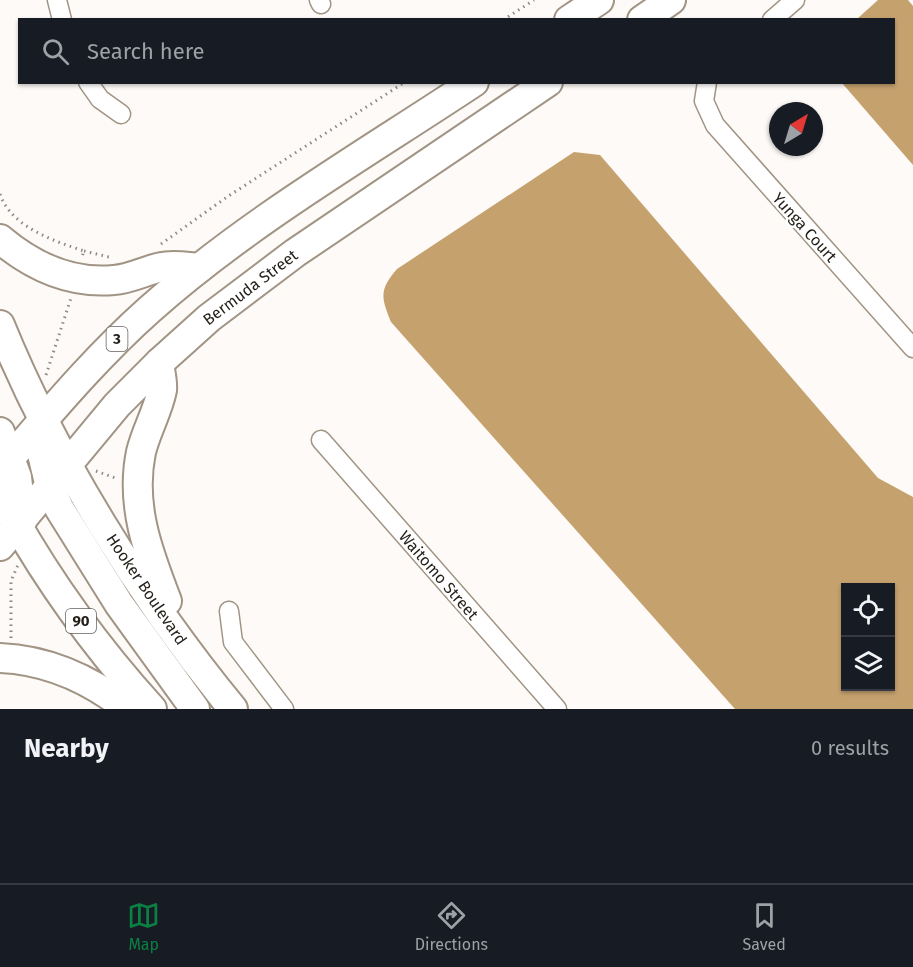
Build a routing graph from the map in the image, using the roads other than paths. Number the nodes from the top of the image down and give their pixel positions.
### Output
1 (57, 0) edge
2 (599, 0) edge
3 (671, 0) edge
4 (795, 0) edge
5 (62, 18) edge
6 (572, 18) edge
7 (645, 18) edge
8 (774, 18) edge
9 (89, 84) edge
10 (471, 84) edge
11 (545, 84) edge
12 (707, 84) edge
13 (121, 114) dead end
14 (0, 239) edge
15 (199, 268) junction
16 (0, 325) edge
17 (913, 348) edge
18 (159, 363) junction
19 (44, 419) junction
20 (0, 432) edge
21 (321, 440) dead end
22 (5, 464) edge
23 (82, 467) junction
24 (50, 486) junction
25 (0, 495) edge
26 (14, 541) edge
27 (229, 611) dead end
28 (184, 645) junction
29 (5, 649) edge
30 (128, 709) edge
31 (152, 709) edge
32 (195, 709) edge
33 (233, 709) edge
34 (284, 709) edge
35 (557, 709) edge

1 - 5 street
2 - 6 main road
3 - 7 main road
4 - 8 street
9 - 13 street
10 - 15 main road, 3
11 - 18 main road, Bermuda Street
12 - 17 street, Yunga Court
14 - 15 main road
15 - 19 main road, 3
16 - 19 main road, Hooker Boulevard
18 - 23 main road, Bermuda Street
18 - 28 main road
19 - 22 main road, 3
19 - 23 main road, Hooker Boulevard
19 - 24 main road
20 - 22 main road
21 - 35 street, Waitomo Street
22 - 26 main road
23 - 24 main road, Bermuda Street
23 - 28 main road, Hooker Boulevard
24 - 26 main road, Bermuda Street
24 - 32 main road
25 - 26 main road, 90
26 - 31 main road, 90
27 - 34 street
28 - 33 main road, Hooker Boulevard
29 - 30 main road

